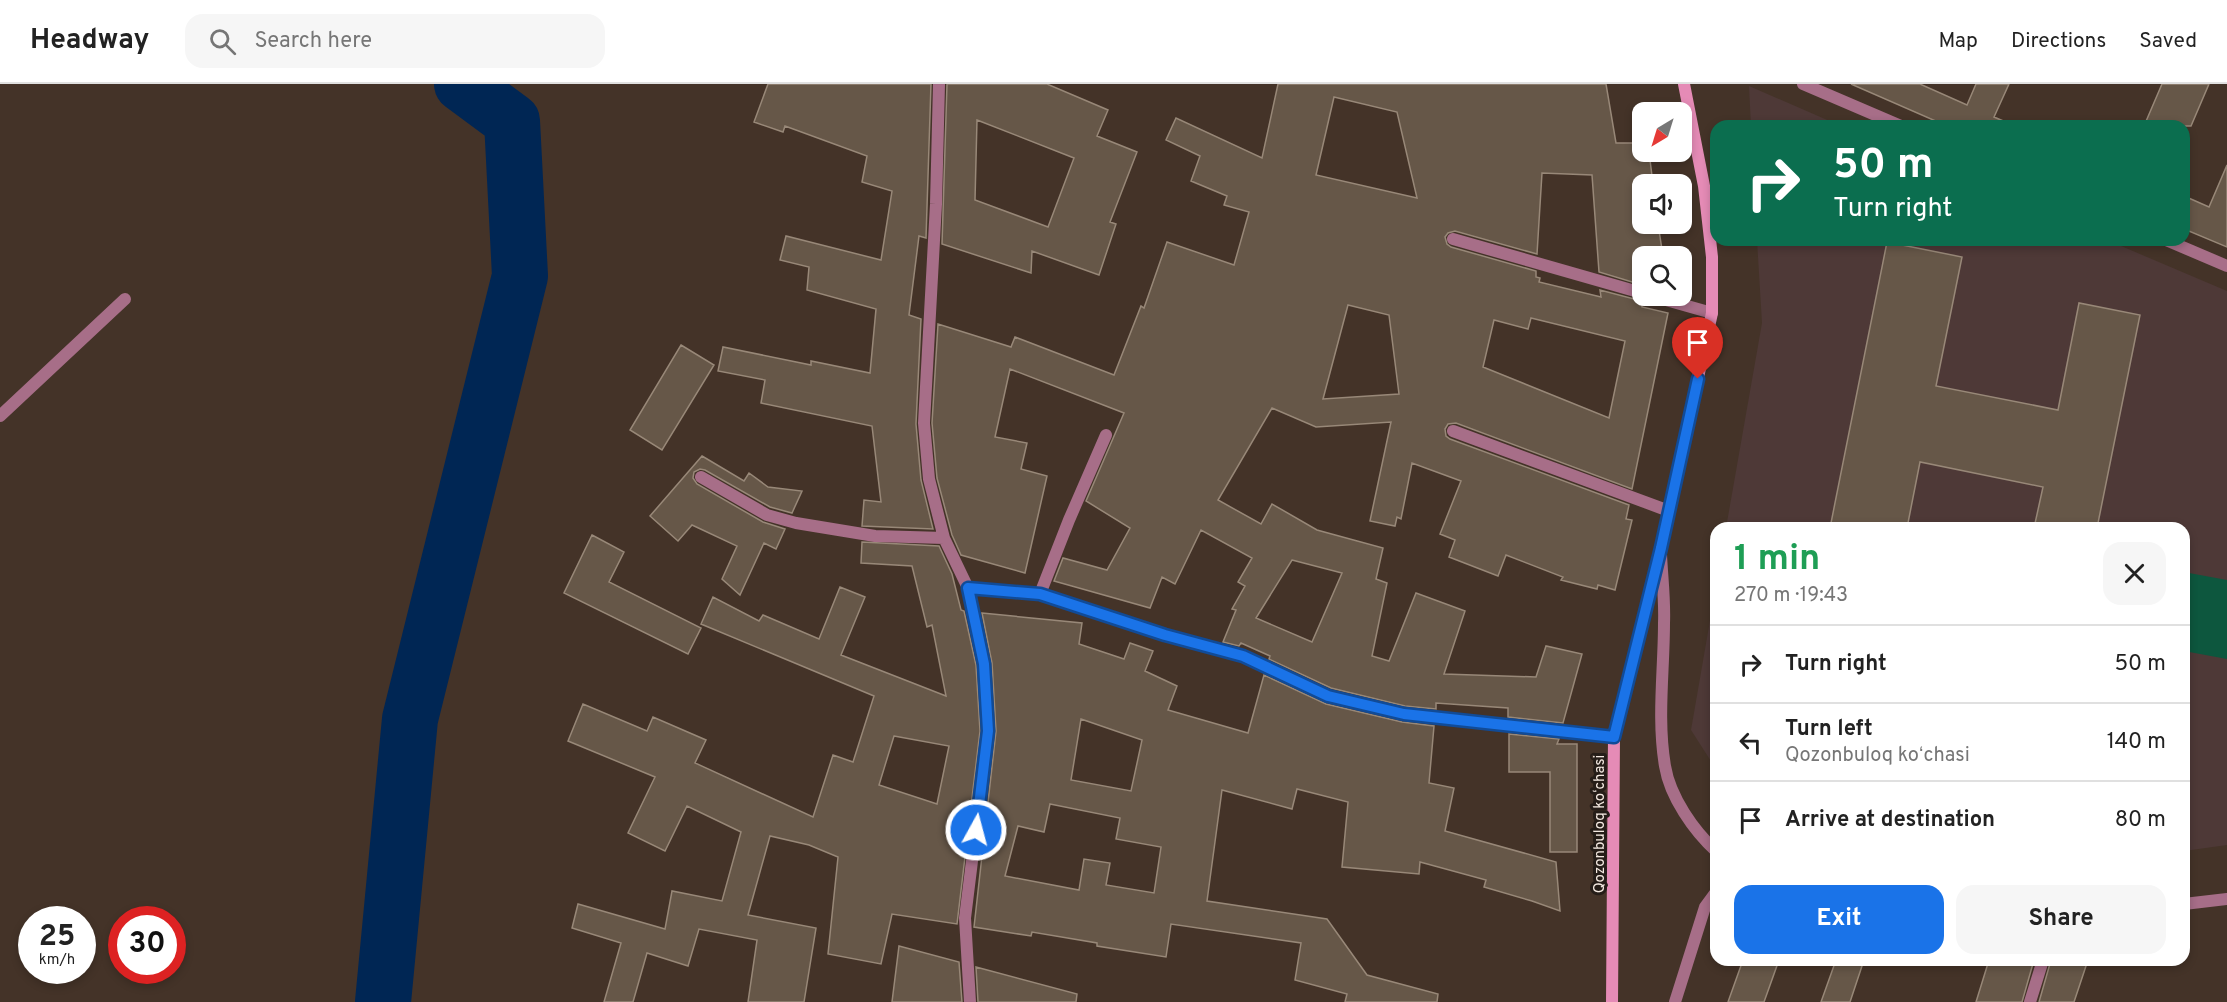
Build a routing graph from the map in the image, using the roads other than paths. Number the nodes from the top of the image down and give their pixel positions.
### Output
1 (939, 84) edge
2 (1684, 84) edge
3 (1803, 84) edge
4 (1887, 120) edge
5 (1453, 239) dead end
6 (1710, 239) edge
7 (1711, 246) edge
8 (2180, 246) edge
9 (2227, 266) edge
10 (1632, 290) edge
11 (125, 299) dead end
12 (1687, 306) edge
13 (1712, 313) junction
14 (0, 416) edge
15 (1453, 431) dead end
16 (1106, 435) dead end
17 (700, 477) dead end
18 (1669, 511) junction
19 (944, 538) junction
20 (1661, 548) junction
21 (968, 588) junction
22 (1040, 594) junction
23 (1614, 737) junction
24 (1710, 845) edge
25 (2227, 899) edge
26 (1710, 900) edge
27 (2190, 903) edge
28 (2041, 966) edge
29 (970, 1002) edge
30 (1612, 1002) edge
31 (1675, 1002) edge
32 (2030, 1002) edge

1 - 19 street
2 - 6 main road, Qozonbuloq koʻchasi
3 - 4 street
5 - 10 street
7 - 13 main road, Qozonbuloq koʻchasi
8 - 9 street
11 - 14 street
12 - 13 street
13 - 18 main road, Qozonbuloq koʻchasi
15 - 18 street
16 - 22 street
17 - 19 street
18 - 20 main road, Qozonbuloq koʻchasi
19 - 21 street
20 - 23 main road, Qozonbuloq koʻchasi
20 - 24 street
21 - 22 street
21 - 29 street
22 - 23 street
23 - 30 main road, Qozonbuloq koʻchasi
25 - 27 street
26 - 31 street
28 - 32 street

